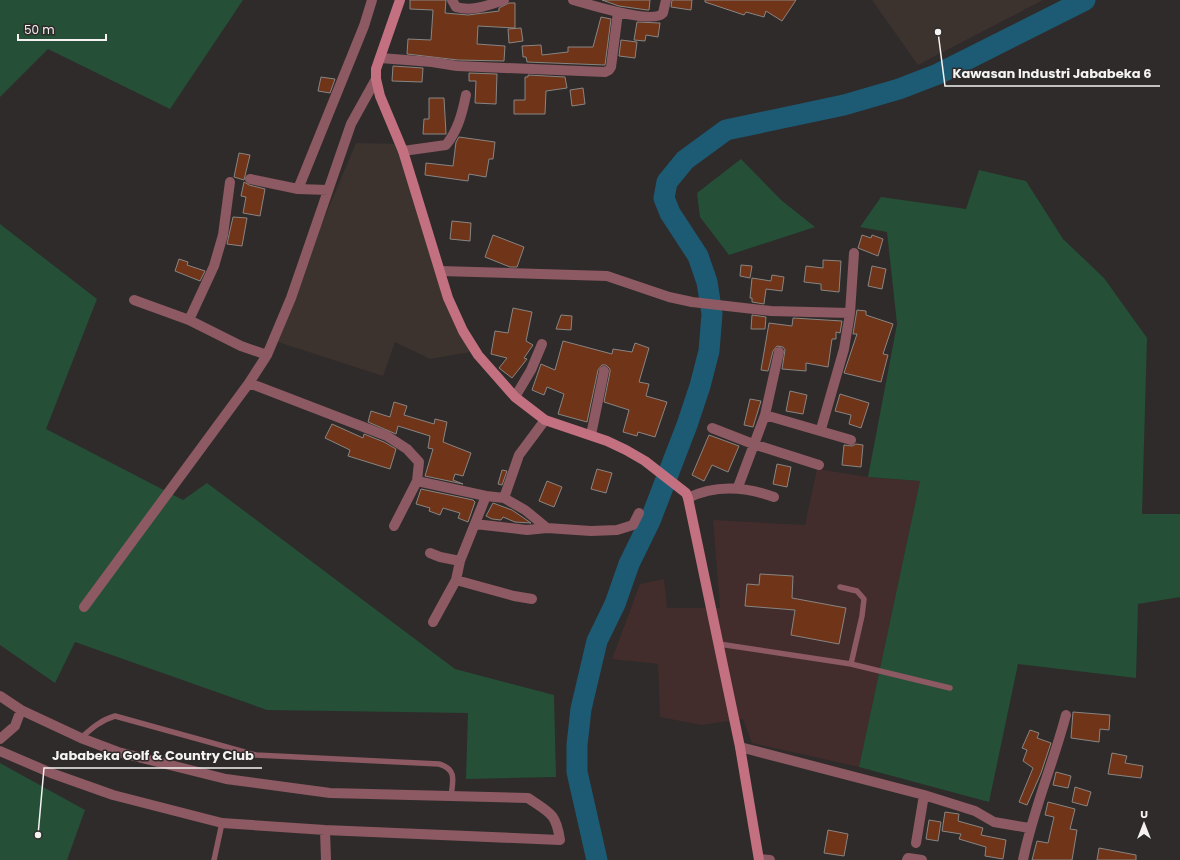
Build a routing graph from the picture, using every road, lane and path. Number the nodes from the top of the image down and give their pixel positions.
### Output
1 (372, 0) edge
2 (400, 0) edge
3 (452, 0) edge
4 (504, 0) edge
5 (573, 0) edge
6 (666, 0) edge
7 (618, 12) junction
8 (380, 58) junction
9 (376, 79) junction
10 (466, 96) dead end
11 (403, 151) junction
12 (250, 179) dead end
13 (230, 182) dead end
14 (303, 189) junction
15 (324, 189) junction
16 (854, 253) dead end
17 (440, 271) junction
18 (134, 300) dead end
19 (850, 313) junction
20 (190, 320) junction
21 (542, 344) dead end
22 (779, 352) dead end
23 (263, 354) junction
24 (604, 371) dead end
25 (249, 383) junction
26 (515, 397) junction
27 (765, 415) junction
28 (545, 420) junction
29 (712, 428) dead end
30 (821, 429) junction
31 (591, 435) junction
32 (852, 440) dead end
33 (753, 444) junction
34 (819, 465) dead end
35 (417, 482) junction
36 (738, 487) junction
37 (486, 496) junction
38 (687, 496) junction
39 (774, 497) dead end
40 (504, 498) junction
41 (639, 513) dead end
42 (475, 524) junction
43 (394, 526) dead end
44 (547, 528) junction
45 (430, 553) dead end
46 (460, 561) junction
47 (456, 580) junction
48 (840, 587) dead end
49 (532, 599) dead end
50 (84, 607) dead end
51 (433, 622) dead end
52 (719, 644) junction
53 (851, 664) junction
54 (950, 688) dead end
55 (0, 696) edge
56 (21, 710) junction
57 (1066, 715) dead end
58 (81, 738) junction
59 (0, 739) edge
60 (740, 747) junction
61 (0, 750) edge
62 (924, 795) junction
63 (451, 796) junction
64 (222, 823) junction
65 (1029, 828) junction
66 (325, 830) junction
67 (916, 843) dead end
68 (759, 859) edge
69 (214, 860) edge
70 (326, 860) edge
71 (770, 860) edge
72 (907, 860) edge
73 (922, 860) edge
74 (1023, 860) edge

1 - 14 street
2 - 8 street
3 - 4 street
5 - 7 street
6 - 7 street
7 - 8 street
8 - 9 street
9 - 11 street
9 - 15 street
10 - 11 street
11 - 17 street
12 - 14 street
13 - 20 street
14 - 15 street
15 - 23 street
16 - 19 street
17 - 19 street
17 - 26 street
18 - 20 street
19 - 30 street
20 - 23 street
21 - 26 street
22 - 27 street
23 - 25 street
24 - 31 street
25 - 35 street
25 - 50 street
26 - 28 street
27 - 30 street
27 - 33 street
28 - 31 street
28 - 40 street
29 - 33 street
30 - 32 street
31 - 38 street
33 - 34 street
33 - 36 street
35 - 37 street
35 - 43 street
36 - 38 street
36 - 39 street
37 - 40 street
37 - 42 street
38 - 52 street
40 - 44 street
41 - 44 street
42 - 44 street
42 - 46 street
45 - 46 street
46 - 47 street
47 - 49 street
47 - 51 street
48 - 53 lane
52 - 53 lane
52 - 60 street
53 - 54 lane
55 - 56 street
56 - 58 street
56 - 59 street
57 - 65 street
58 - 63 street
58 - 63 lane
60 - 62 street
60 - 68 street
61 - 64 street
62 - 65 street
62 - 67 street
63 - 66 street
64 - 66 street
64 - 69 lane
65 - 74 street
66 - 70 street
68 - 71 street
72 - 73 street

